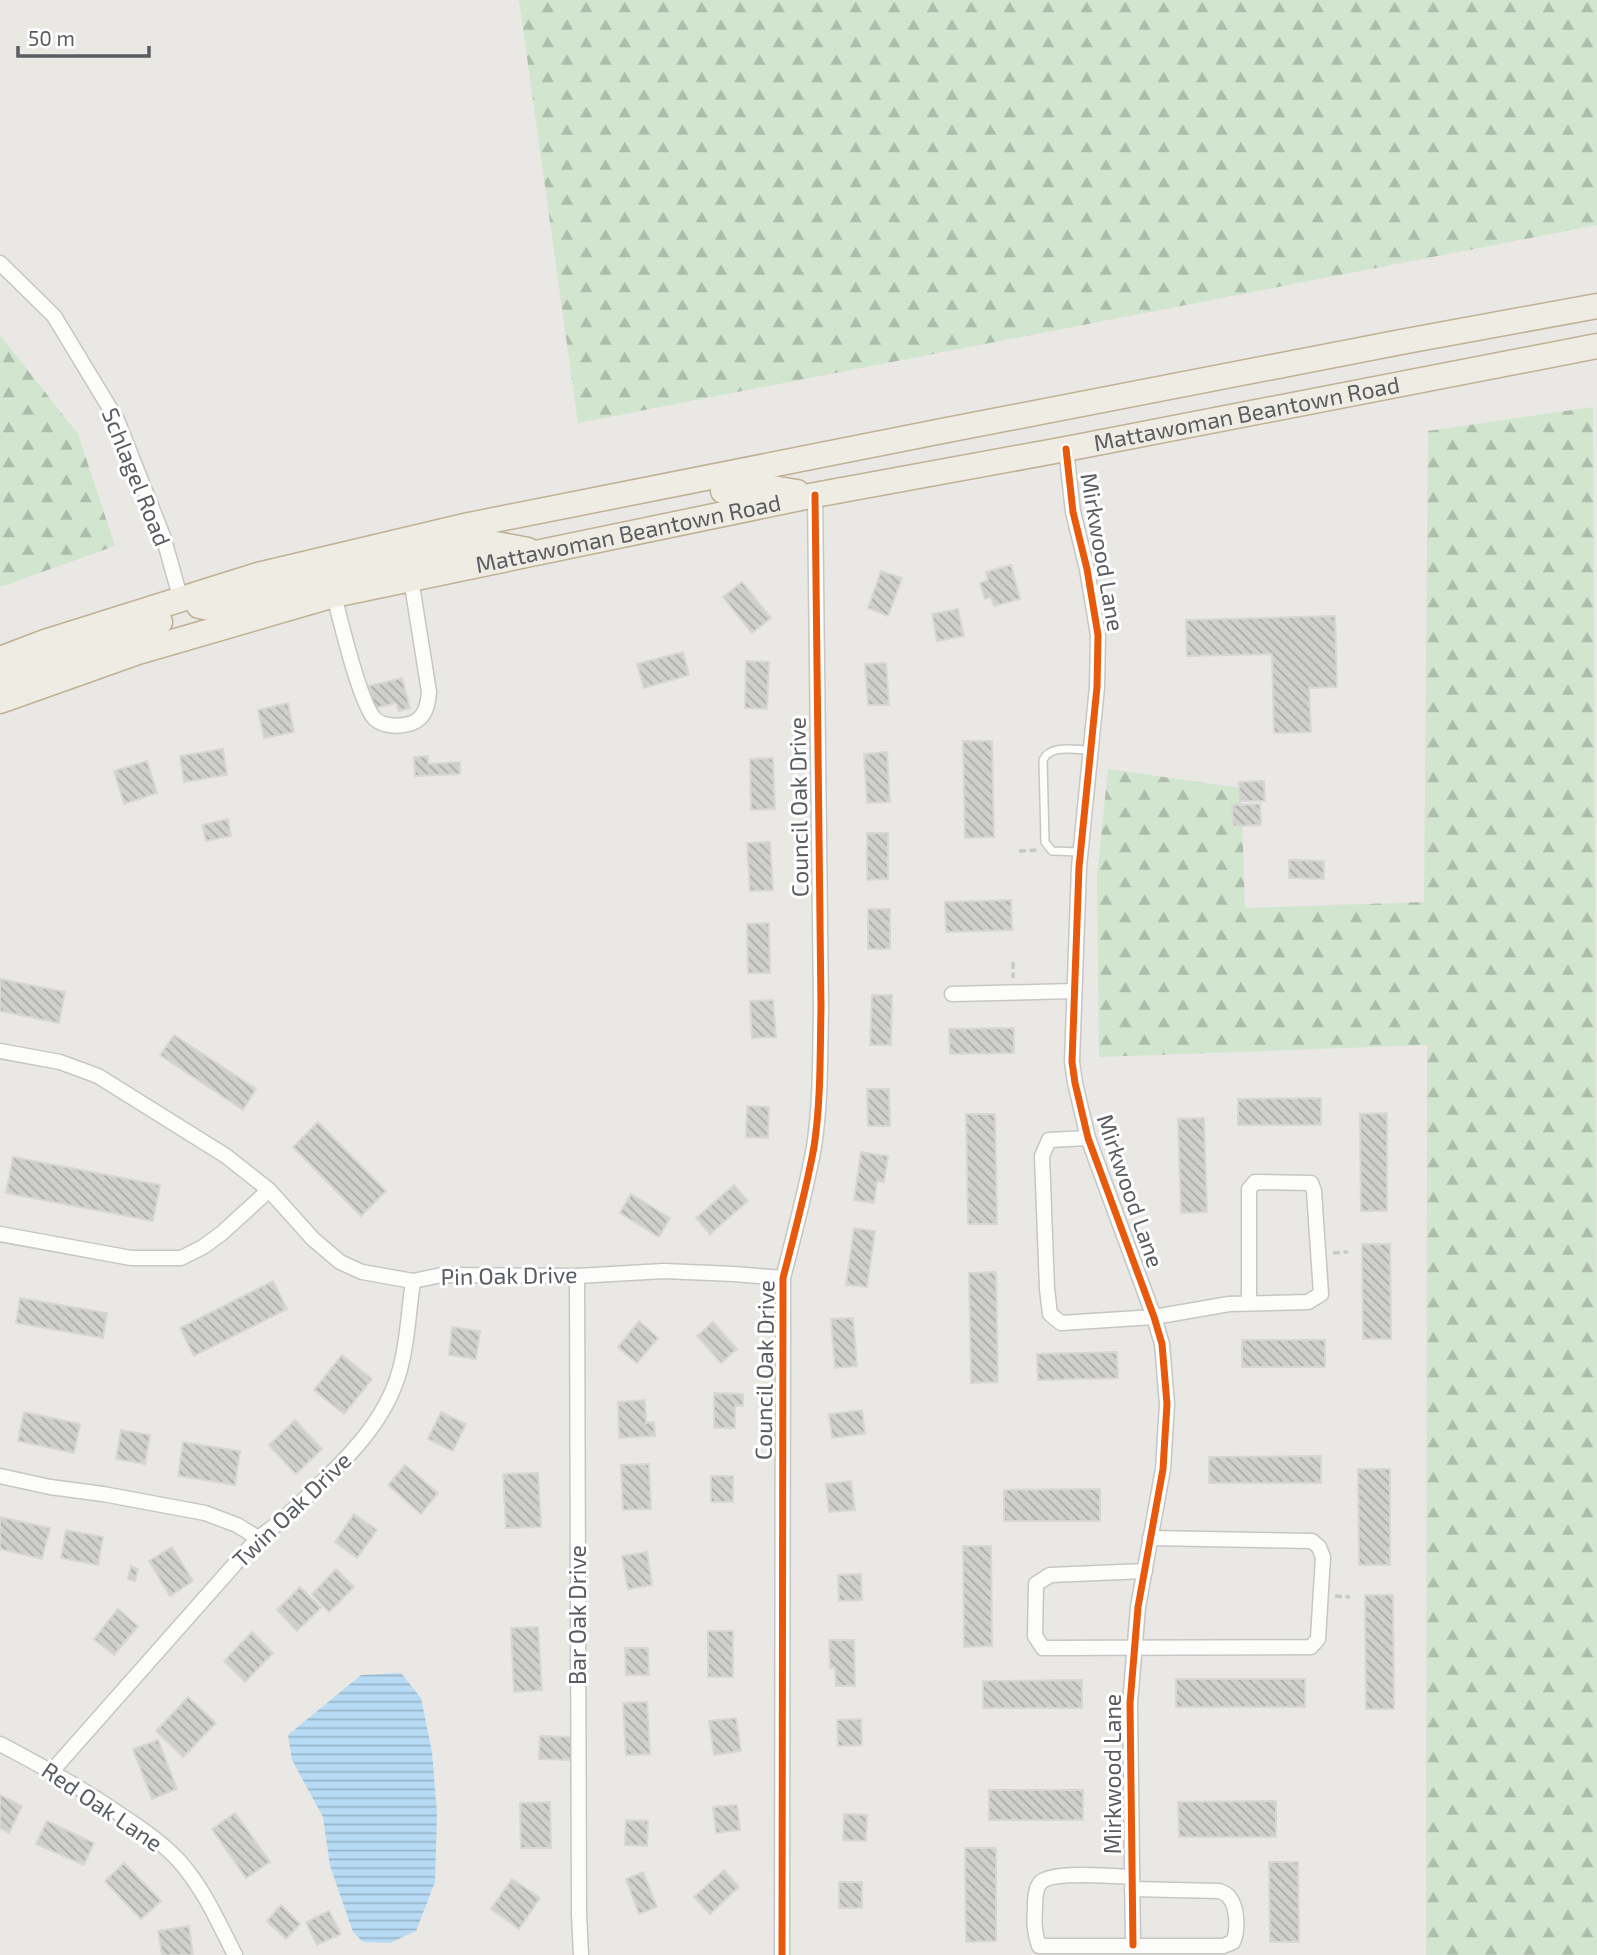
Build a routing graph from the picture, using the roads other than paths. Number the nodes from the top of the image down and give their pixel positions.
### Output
1 (0, 263) edge
2 (1597, 306) edge
3 (1597, 346) edge
4 (1179, 386) junction
5 (1066, 449) junction
6 (816, 495) junction
7 (469, 525) junction
8 (540, 552) junction
9 (411, 579) junction
10 (334, 595) junction
11 (181, 600) junction
12 (0, 659) edge
13 (0, 682) edge
14 (0, 701) edge
15 (1090, 750) junction
16 (1080, 852) junction
17 (1074, 991) junction
18 (952, 994) dead end
19 (0, 1051) edge
20 (1088, 1138) junction
21 (269, 1190) junction
22 (0, 1234) edge
23 (576, 1276) junction
24 (783, 1279) junction
25 (413, 1281) junction
26 (1249, 1304) junction
27 (1154, 1317) junction
28 (0, 1476) edge
29 (258, 1538) junction
30 (1150, 1538) junction
31 (1144, 1571) junction
32 (1135, 1646) junction
33 (0, 1744) edge
34 (52, 1771) junction
35 (1132, 1883) junction
36 (1133, 1945) junction
37 (235, 1955) edge
38 (581, 1955) edge
39 (782, 1955) edge

1 - 11 street, Schlagel Road
2 - 4 highway, Mattawoman Beantown Road
3 - 5 highway, Mattawoman Beantown Road
4 - 6 highway
4 - 7 highway, Mattawoman Beantown Road
5 - 6 highway, Mattawoman Beantown Road
5 - 15 street, Mirkwood Lane
6 - 7 highway
6 - 8 highway, Mattawoman Beantown Road
6 - 24 street, Council Oak Drive
7 - 11 highway, Mattawoman Beantown Road
8 - 9 highway, Mattawoman Beantown Road
8 - 11 highway
9 - 10 highway, Mattawoman Beantown Road
9 - 10 street
10 - 14 highway, Mattawoman Beantown Road
11 - 12 highway, Mattawoman Beantown Road
11 - 13 highway
15 - 16 street, Mirkwood Lane
15 - 16 lane
16 - 17 street, Mirkwood Lane
17 - 18 street
17 - 20 street, Mirkwood Lane
19 - 21 street, Pin Oak Drive
20 - 27 street, Mirkwood Lane
20 - 27 street
21 - 22 street
21 - 25 street, Pin Oak Drive
23 - 24 street, Pin Oak Drive
23 - 25 street, Pin Oak Drive
23 - 38 street, Bar Oak Drive
24 - 39 street, Council Oak Drive
25 - 29 street, Twin Oak Drive
26 - 26 street
26 - 27 street
27 - 30 street, Mirkwood Lane
28 - 29 street
29 - 34 street, Twin Oak Drive
30 - 31 street, Mirkwood Lane
30 - 32 street
31 - 32 street, Mirkwood Lane
31 - 32 street
32 - 35 street, Mirkwood Lane
33 - 34 street, Red Oak Lane
34 - 37 street, Red Oak Lane
35 - 36 street, Mirkwood Lane
35 - 36 street
35 - 36 street

